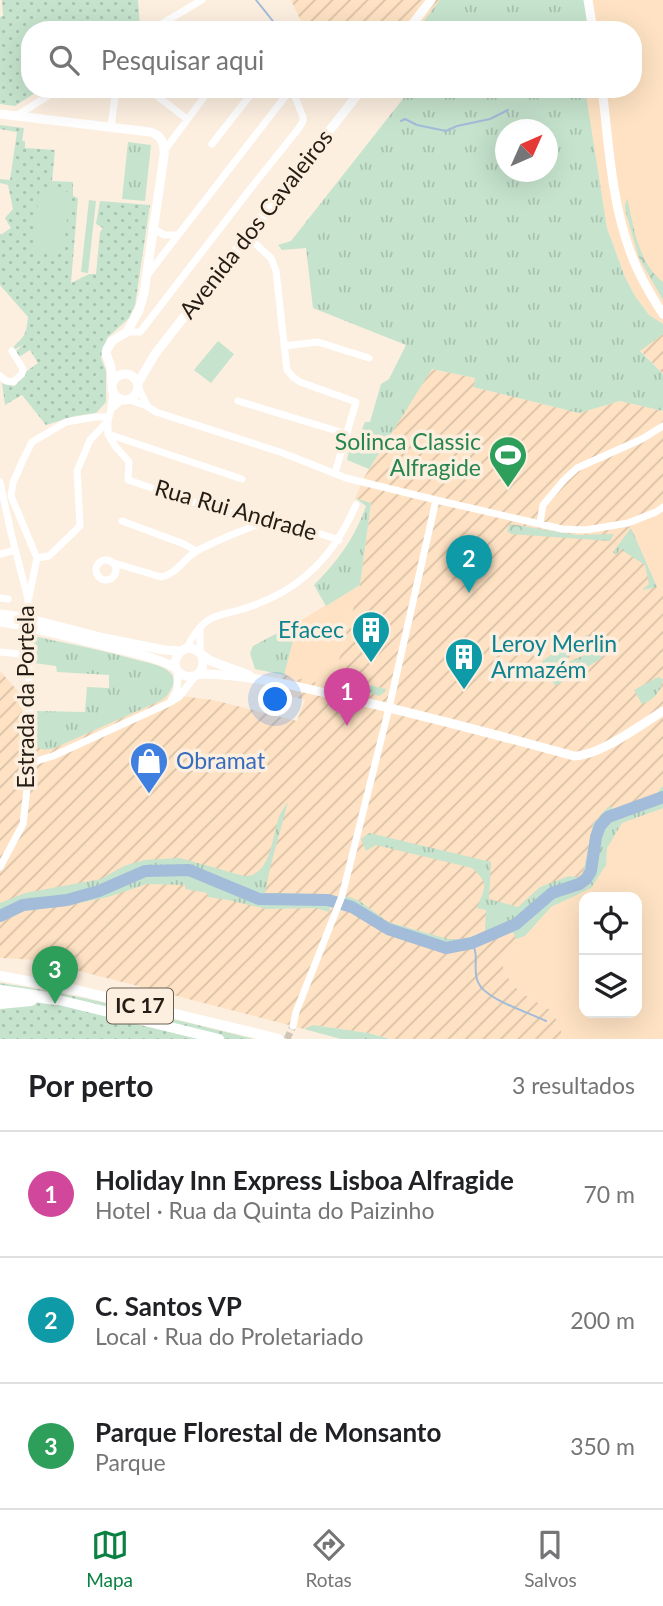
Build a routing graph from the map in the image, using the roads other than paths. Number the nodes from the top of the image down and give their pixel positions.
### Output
1 (202, 0) edge
2 (431, 0) edge
3 (588, 0) edge
4 (166, 21) edge
5 (415, 21) edge
6 (592, 21) edge
7 (45, 98) edge
8 (115, 98) edge
9 (160, 98) edge
10 (203, 98) edge
11 (248, 98) edge
12 (285, 98) edge
13 (296, 98) edge
14 (355, 98) edge
15 (604, 98) edge
16 (0, 114) edge
17 (16, 116) junction
18 (187, 119) junction
19 (111, 127) junction
20 (212, 144) dead end
21 (164, 151) junction
22 (153, 228) junction
23 (178, 235) junction
24 (247, 236) junction
25 (146, 276) junction
26 (663, 314) edge
27 (127, 332) junction
28 (284, 346) junction
29 (12, 351) dead end
30 (369, 358) dead end
31 (151, 360) junction
32 (111, 367) junction
33 (125, 374) junction
34 (0, 376) edge
35 (138, 385) junction
36 (112, 388) junction
37 (126, 400) junction
38 (238, 401) dead end
39 (147, 406) junction
40 (109, 416) junction
41 (663, 426) edge
42 (108, 434) junction
43 (346, 434) junction
44 (334, 473) junction
45 (242, 479) dead end
46 (0, 482) edge
47 (13, 483) junction
48 (436, 500) junction
49 (356, 505) dead end
50 (663, 507) edge
51 (274, 518) junction
52 (122, 521) dead end
53 (540, 523) junction
54 (339, 540) junction
55 (15, 550) junction
56 (196, 551) junction
57 (0, 554) edge
58 (37, 558) junction
59 (111, 562) dead end
60 (28, 599) junction
61 (1, 618) edge
62 (50, 629) junction
63 (200, 629) junction
64 (184, 649) junction
65 (0, 652) edge
66 (201, 654) junction
67 (30, 655) junction
68 (177, 670) junction
69 (197, 675) junction
70 (257, 678) junction
71 (169, 704) junction
72 (389, 708) junction
73 (663, 711) edge
74 (30, 763) junction
75 (0, 867) edge
76 (0, 976) edge
77 (0, 990) edge
78 (55, 999) junction
79 (0, 1003) edge
80 (293, 1026) tunnel mouth
81 (219, 1039) edge
82 (279, 1039) edge

1 - 4 street
2 - 5 street
3 - 6 street
7 - 17 street
8 - 19 street
9 - 18 street
10 - 18 street
11 - 20 street
12 - 23 street
13 - 27 street
14 - 24 street, Avenida dos Cavaleiros
15 - 26 street
16 - 17 street
17 - 19 street
18 - 21 street
19 - 21 street
21 - 22 street
22 - 23 street
22 - 25 street
23 - 25 street
24 - 28 street
24 - 31 street, Avenida dos Cavaleiros
25 - 27 street
27 - 32 street
28 - 30 street
28 - 43 street
29 - 34 street
31 - 33 street, Avenida dos Cavaleiros
31 - 35 street, Avenida dos Cavaleiros
32 - 33 street
32 - 36 street
33 - 35 street
33 - 36 street
35 - 37 street
35 - 39 street
36 - 37 street
36 - 40 street
37 - 39 street
37 - 40 street
38 - 43 street
39 - 44 street
40 - 42 street
40 - 47 street
40 - 58 street
41 - 53 street
42 - 45 street
42 - 51 street, Rua Rui Andrade
43 - 44 street
44 - 48 street
46 - 47 street
46 - 55 street, Estrada da Portela
47 - 58 street
48 - 53 street
48 - 72 street
49 - 54 street
50 - 53 street
51 - 54 street, Rua Rui Andrade
51 - 56 street
52 - 56 street
54 - 63 street
55 - 57 street
55 - 60 street, Estrada da Portela
56 - 59 street
58 - 60 street
60 - 67 street, Estrada da Portela
61 - 62 street
62 - 64 street
62 - 68 street
63 - 64 street
63 - 66 street
64 - 66 street
64 - 68 street
65 - 67 street
66 - 69 street
66 - 70 street
67 - 74 street, Estrada da Portela
68 - 69 street
68 - 71 street
69 - 70 street
69 - 71 street
70 - 72 street
71 - 74 street
72 - 73 street
72 - 80 street
74 - 75 street, Estrada da Portela
76 - 82 highway, IC 17
77 - 78 highway, IC 17
78 - 79 highway
78 - 81 highway, IC 17

